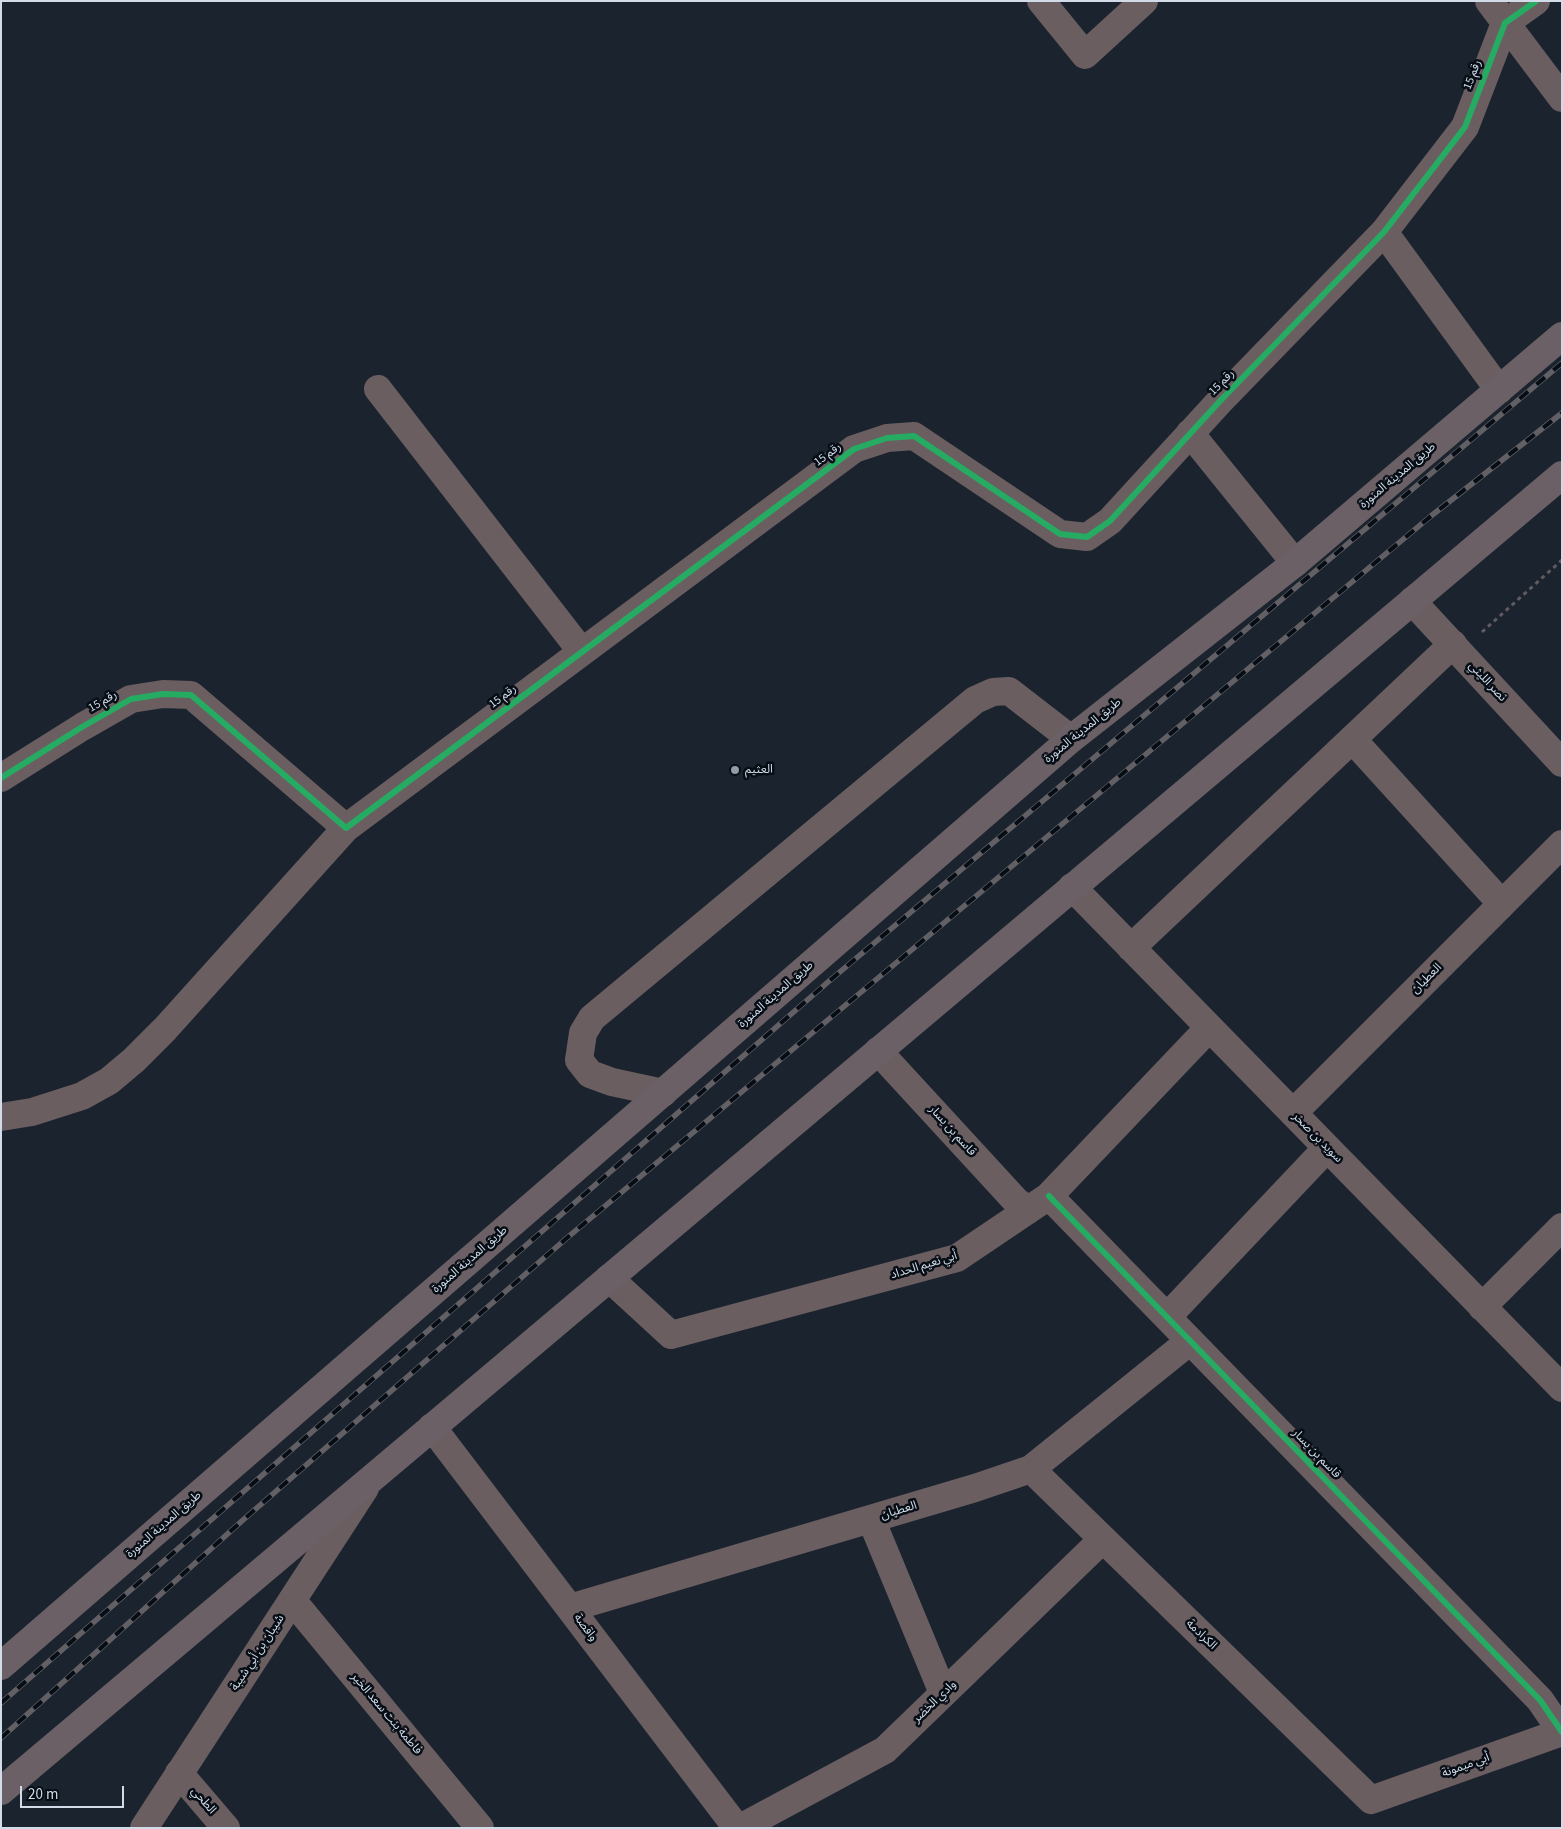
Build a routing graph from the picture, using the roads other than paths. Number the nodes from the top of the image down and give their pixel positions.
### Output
1 (1041, 1) edge
2 (1144, 1) edge
3 (1489, 1) edge
4 (1536, 1) edge
5 (1506, 23) junction
6 (1562, 98) edge
7 (1384, 232) junction
8 (1562, 336) edge
9 (378, 389) dead end
10 (1499, 390) junction
11 (1190, 433) junction
12 (1562, 475) edge
13 (1296, 563) junction
14 (1412, 601) junction
15 (1456, 648) junction
16 (582, 652) junction
17 (1071, 739) junction
18 (1352, 739) junction
19 (1562, 763) edge
20 (1, 778) edge
21 (346, 828) junction
22 (1562, 844) edge
23 (1072, 887) junction
24 (1502, 904) junction
25 (1131, 948) junction
26 (1209, 1028) junction
27 (878, 1051) junction
28 (663, 1093) junction
29 (1292, 1113) junction
30 (1, 1117) edge
31 (1327, 1148) junction
32 (1038, 1203) junction
33 (1562, 1227) edge
34 (609, 1278) junction
35 (1482, 1307) junction
36 (1167, 1317) junction
37 (1190, 1341) junction
38 (1562, 1388) edge
39 (432, 1427) junction
40 (1031, 1469) junction
41 (371, 1479) junction
42 (871, 1519) junction
43 (1103, 1539) junction
44 (292, 1600) junction
45 (570, 1608) junction
46 (1, 1666) edge
47 (944, 1693) junction
48 (1562, 1732) edge
49 (179, 1773) junction
50 (1, 1791) edge
51 (1371, 1800) joint
52 (144, 1828) edge
53 (226, 1828) edge
54 (480, 1828) edge
55 (738, 1828) edge

1 - 2 street
3 - 5 street
4 - 5 street
5 - 6 street
5 - 7 street, رقم 15
7 - 10 street
7 - 11 street, رقم 15
8 - 10 main road, طريق المدينة المنورة
9 - 16 street
10 - 13 main road, طريق المدينة المنورة
11 - 13 street
11 - 16 street, رقم 15
12 - 14 main road
13 - 17 main road, طريق المدينة المنورة
14 - 15 street, نصر الليثي
14 - 23 main road
15 - 18 street
15 - 19 street, نصر الليثي
16 - 21 street, رقم 15
17 - 28 main road, طريق المدينة المنورة
17 - 28 street
18 - 24 street
18 - 25 street
20 - 21 street, رقم 15
21 - 30 street
22 - 24 street, العطيان
23 - 25 street, سويد بن صخر
23 - 27 main road
24 - 29 street, العطيان
25 - 26 street, سويد بن صخر
26 - 29 street, سويد بن صخر
26 - 32 street, أبي نعيم الحداد
27 - 32 street, قاسم بن يسار
27 - 34 main road
28 - 46 main road, طريق المدينة المنورة
29 - 31 street, سويد بن صخر
31 - 35 street, سويد بن صخر
31 - 36 street
32 - 34 street, أبي نعيم الحداد
32 - 36 street, قاسم بن يسار
33 - 35 street
34 - 39 main road
35 - 38 street, سويد بن صخر
36 - 37 street, قاسم بن يسار
37 - 40 street, العطيان
37 - 48 street, قاسم بن يسار
39 - 41 main road
39 - 45 street, واقصة
40 - 42 street, العطيان
40 - 43 street, الكرادمة
41 - 44 street, شيبان بن أبي شيبة
41 - 50 main road
42 - 45 street, العطيان
42 - 47 street
43 - 47 street, وادي الخضر
43 - 51 street, الكرادمة
44 - 49 street, شيبان بن أبي شيبة
44 - 54 street, فاطمة بنت سعد الخير
45 - 55 street, واقصة
47 - 55 street, وادي الخضر
48 - 51 street, أبي ميمونة
49 - 52 street, شيبان بن أبي شيبة
49 - 53 street, الطحي

